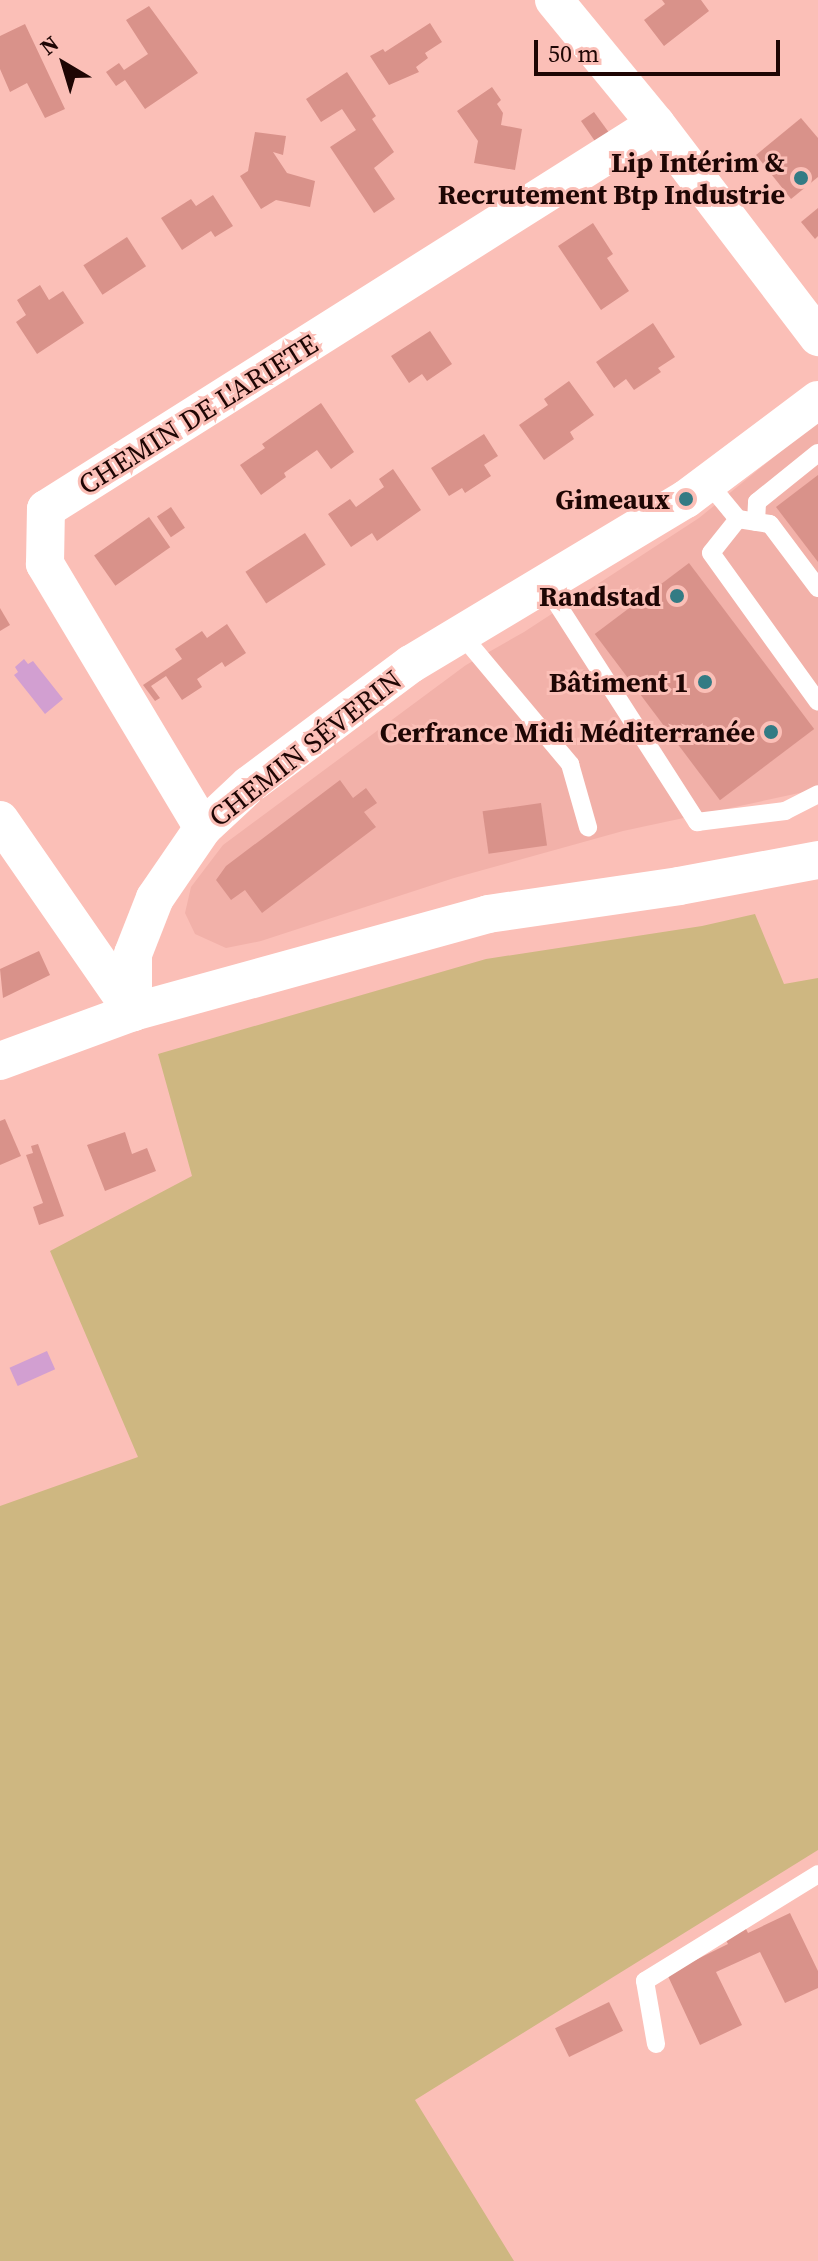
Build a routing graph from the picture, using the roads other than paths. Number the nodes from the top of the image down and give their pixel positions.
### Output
1 (554, 0) edge
2 (656, 124) junction
3 (818, 337) edge
4 (818, 400) edge
5 (818, 453) edge
6 (709, 484) junction
7 (747, 520) junction
8 (545, 585) junction
9 (818, 588) edge
10 (461, 634) junction
11 (818, 702) edge
12 (818, 794) edge
13 (0, 820) edge
14 (588, 827) dead end
15 (203, 828) junction
16 (818, 860) edge
17 (133, 1012) junction
18 (0, 1061) edge
19 (818, 1874) edge
20 (656, 2044) dead end

1 - 2 street
2 - 3 street
2 - 15 street, CHEMIN DE L'ARIETE
4 - 6 street, CHEMIN SÉVERIN
5 - 7 lane
6 - 7 lane
6 - 8 street, CHEMIN SÉVERIN
7 - 9 lane
7 - 11 lane
8 - 10 street, CHEMIN SÉVERIN
8 - 12 lane
10 - 14 lane
10 - 15 street, CHEMIN SÉVERIN
13 - 17 street
15 - 17 street, CHEMIN SÉVERIN
16 - 17 street
17 - 18 street
19 - 20 lane

